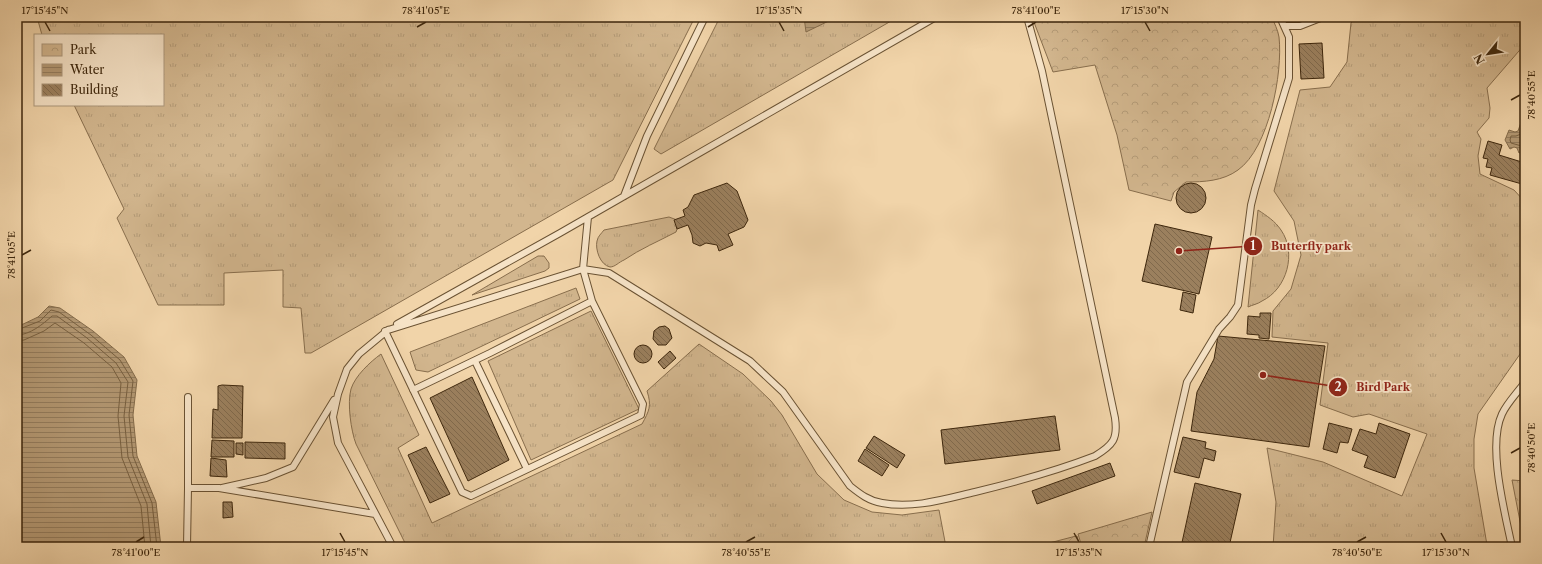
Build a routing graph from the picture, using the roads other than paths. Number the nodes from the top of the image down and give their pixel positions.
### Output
1 (705, 17) edge
2 (936, 17) edge
3 (1027, 17) edge
4 (1280, 17) edge
5 (1323, 17) edge
6 (1285, 26) junction
7 (624, 196) junction
8 (588, 217) junction
9 (584, 269) junction
10 (592, 301) junction
11 (386, 331) junction
12 (475, 361) junction
13 (1525, 382) edge
14 (413, 390) junction
15 (338, 394) junction
16 (188, 397) dead end
17 (527, 470) junction
18 (188, 488) junction
19 (219, 488) junction
20 (375, 514) junction
21 (187, 547) edge
22 (392, 547) edge
23 (1149, 547) edge
24 (1512, 547) edge

1 - 7 lane
2 - 7 lane
3 - 9 lane
4 - 6 lane
5 - 6 lane
6 - 23 lane
7 - 8 lane
8 - 9 lane
8 - 11 lane
9 - 10 lane
9 - 11 lane
10 - 12 lane
10 - 17 lane
11 - 14 lane
11 - 15 lane
12 - 14 lane
12 - 17 lane
13 - 24 lane
14 - 17 lane
15 - 19 lane
15 - 20 lane
16 - 18 lane
18 - 19 lane
18 - 21 lane
19 - 20 lane
20 - 22 lane

